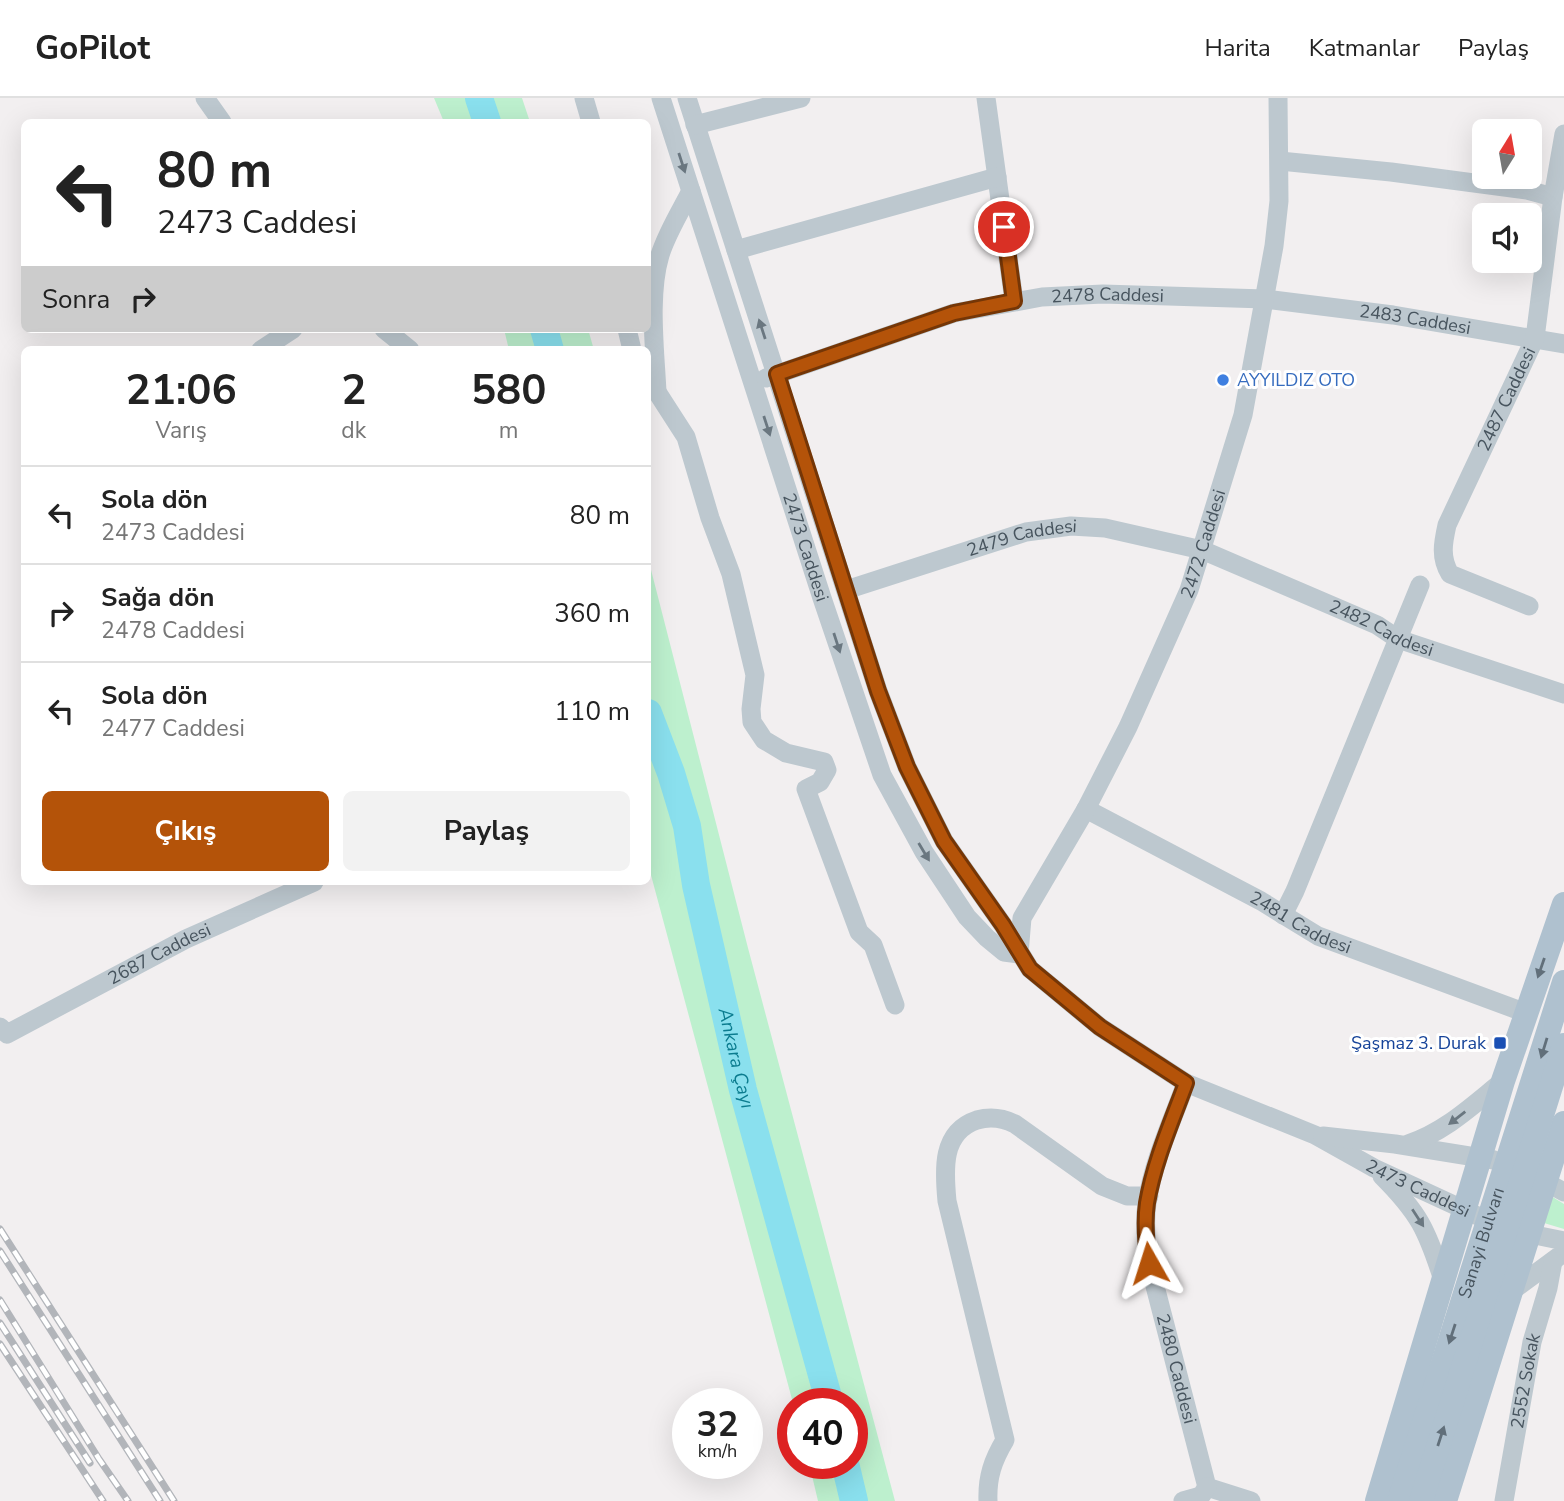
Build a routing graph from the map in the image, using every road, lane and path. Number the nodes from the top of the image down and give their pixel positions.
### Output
1 (205, 98) edge
2 (584, 98) edge
3 (661, 98) edge
4 (687, 98) edge
5 (801, 98) edge
6 (986, 98) edge
7 (1278, 98) edge
8 (220, 119) edge
9 (590, 119) edge
10 (695, 125) junction
11 (1564, 134) edge
12 (1280, 161) junction
13 (997, 177) junction
14 (691, 191) junction
15 (1553, 197) junction
16 (736, 250) junction
17 (1265, 299) junction
18 (1014, 301) junction
19 (287, 333) edge
20 (389, 333) edge
21 (1535, 338) junction
22 (1564, 344) edge
23 (267, 346) edge
24 (405, 346) edge
25 (777, 374) junction
26 (753, 382) junction
27 (652, 390) edge
28 (1202, 550) junction
29 (1420, 585) dead end
30 (846, 590) junction
31 (1529, 606) dead end
32 (1398, 639) junction
33 (1564, 694) edge
34 (1086, 809) junction
35 (306, 885) edge
36 (1564, 904) edge
37 (1283, 915) junction
38 (1019, 954) junction
39 (1564, 982) edge
40 (895, 1005) dead end
41 (1526, 1013) junction
42 (4, 1031) edge
43 (1564, 1045) edge
44 (1504, 1078) junction
45 (1186, 1083) junction
46 (1564, 1105) edge
47 (1315, 1135) junction
48 (1562, 1138) edge
49 (1405, 1145) junction
50 (1479, 1157) junction
51 (1374, 1168) junction
52 (1555, 1187) edge
53 (1149, 1196) junction
54 (1464, 1210) junction
55 (1530, 1234) junction
56 (1564, 1241) edge
57 (1559, 1257) edge
58 (1442, 1284) junction
59 (1511, 1295) junction
60 (1208, 1487) junction
61 (988, 1501) edge
62 (1184, 1501) edge
63 (1251, 1501) edge
64 (1377, 1501) edge
65 (1399, 1501) edge
66 (1421, 1501) edge
67 (1445, 1501) edge
68 (1504, 1501) edge

1 - 8 street
2 - 9 street
3 -> 14 street, 2473 Caddesi
4 - 10 street, 2473 Caddesi
5 - 10 street
6 - 13 street
7 - 12 street, 2472 Caddesi
10 - 16 street, 2473 Caddesi
11 - 15 street, 2487 Caddesi
12 - 15 street
12 - 17 street, 2472 Caddesi
13 - 16 street
13 - 18 street
14 - 26 street, 2473 Caddesi
14 - 27 street
15 - 21 street, 2487 Caddesi
25 -> 16 street, 2473 Caddesi
17 - 18 street, 2478 Caddesi
17 - 21 street, 2483 Caddesi
17 - 28 street, 2472 Caddesi
18 - 25 street, 2478 Caddesi
19 - 23 street
20 - 24 street
21 - 22 street, 2483 Caddesi
21 - 31 street, 2487 Caddesi
25 - 26 street, 2478 Caddesi
25 - 30 street, 2473 Caddesi
26 -> 38 street, 2473 Caddesi
27 - 40 street
28 - 30 street, 2479 Caddesi
28 - 32 street, 2482 Caddesi
28 - 34 street, 2472 Caddesi
29 - 32 street
30 - 38 street, 2473 Caddesi
32 - 33 street, 2482 Caddesi
32 - 37 street
34 - 37 street, 2481 Caddesi
34 - 38 street, 2472 Caddesi
35 - 42 street, 2687 Caddesi
36 -> 41 main road
37 - 41 street, 2481 Caddesi
38 - 45 street, 2473 Caddesi
39 -> 65 main road, Sanayi Bulvarı, bridge
41 - 44 main road
66 -> 43 main road, Sanayi Bulvarı, bridge
44 - 46 main road
44 -> 49 street
44 - 50 main road
45 - 47 street, 2473 Caddesi
45 - 53 street, 2480 Caddesi
47 - 49 street, 2473 Caddesi
47 - 51 street, 2473 Caddesi
48 - 52 main road
49 - 50 street, 2473 Caddesi
50 - 52 street, 2473 Caddesi
50 - 54 main road
51 - 54 street, 2473 Caddesi
51 -> 58 street
52 - 55 main road
53 - 60 street, 2480 Caddesi
53 - 61 street
54 - 55 street, 2473 Caddesi
54 - 58 main road
55 - 56 street, 2473 Caddesi
55 - 59 main road
57 - 59 street
57 - 68 street, 2552 Sokak
58 - 59 main road
58 - 64 main road
59 - 67 main road
60 - 62 street
60 - 63 street

